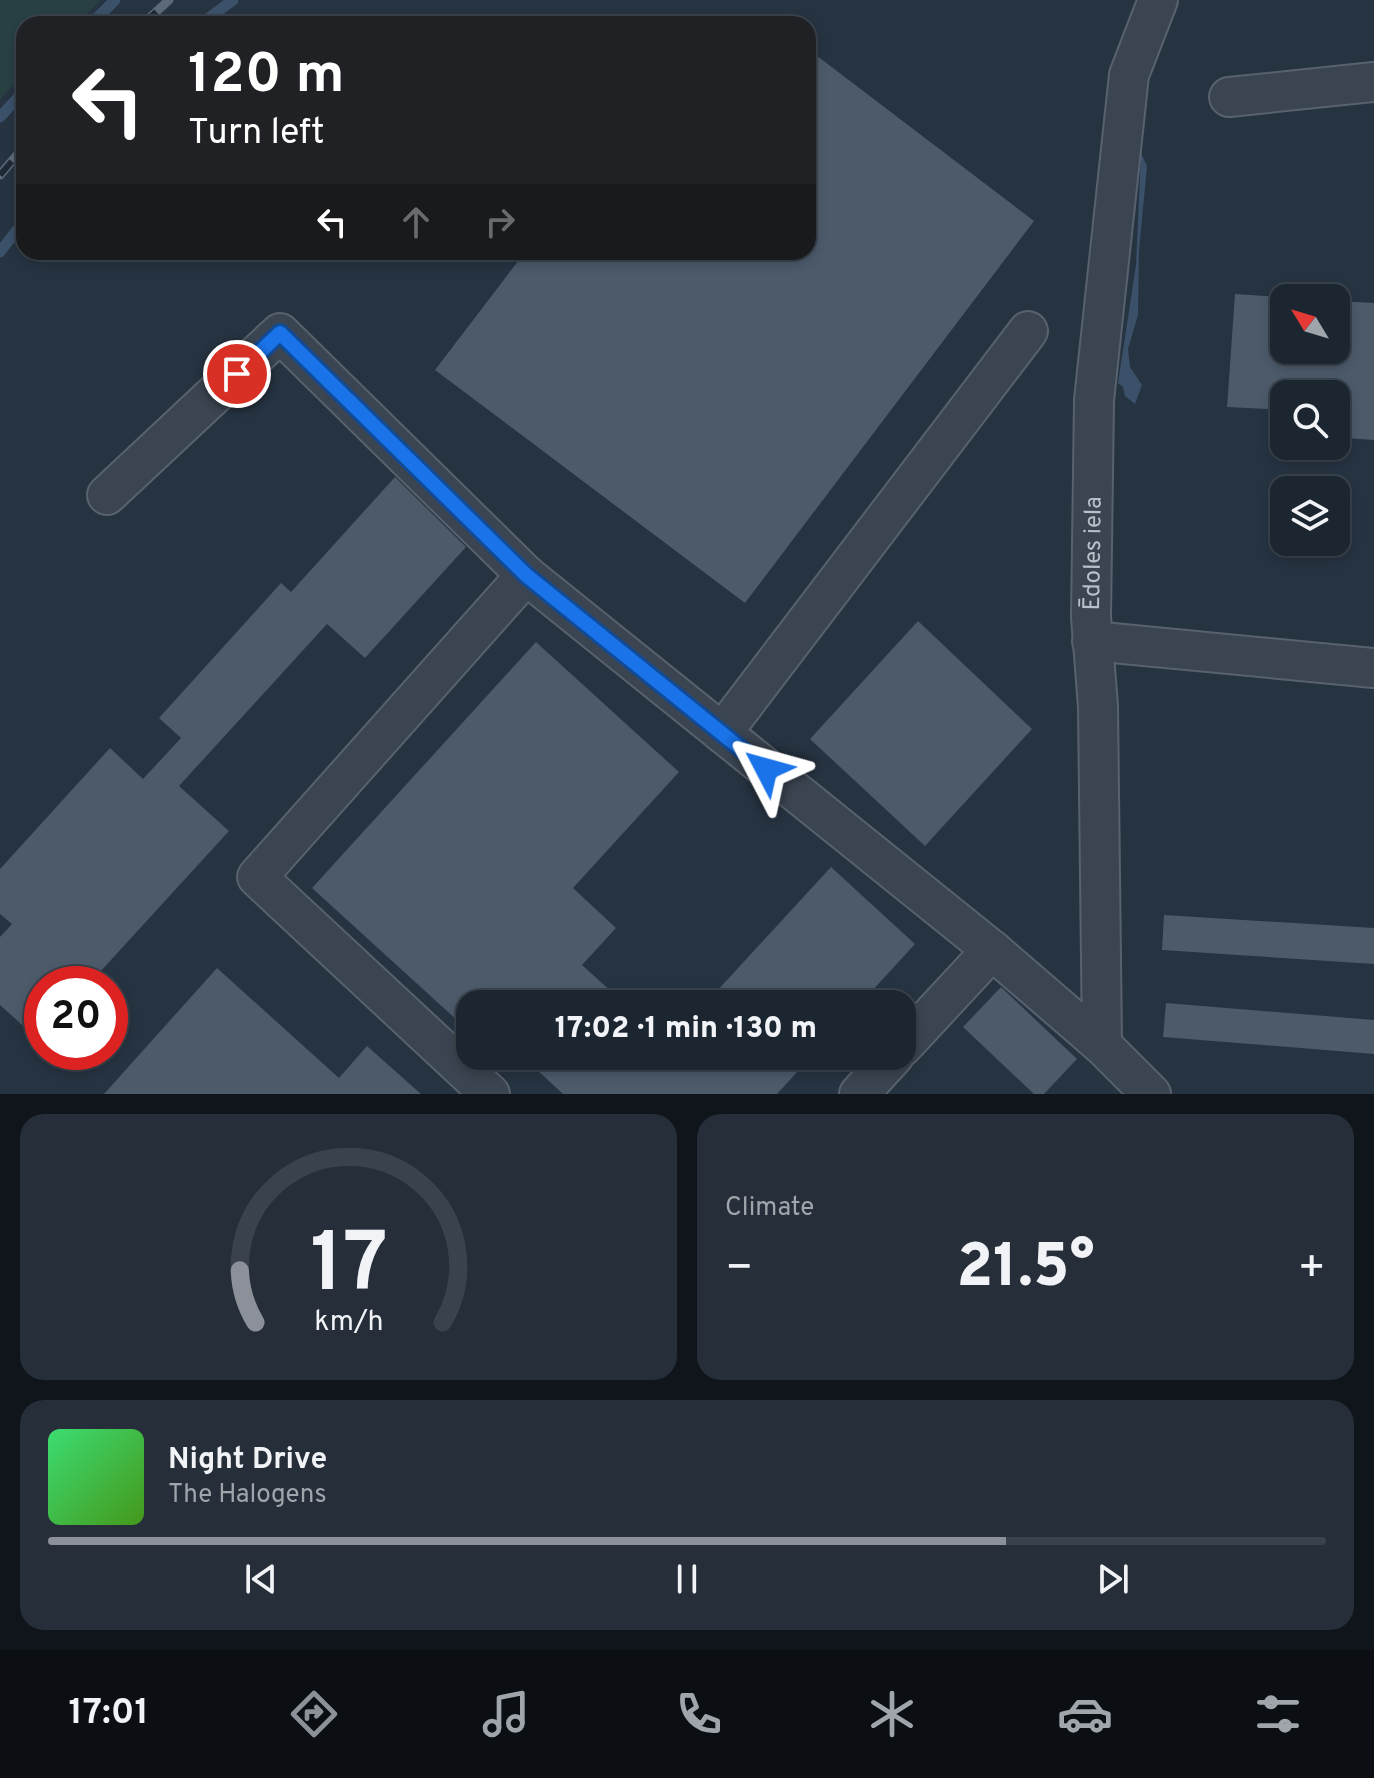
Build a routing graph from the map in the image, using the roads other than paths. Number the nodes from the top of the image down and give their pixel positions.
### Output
1 (1158, 0) edge
2 (1374, 82) edge
3 (1229, 97) dead end
4 (1028, 331) dead end
5 (107, 495) dead end
6 (526, 575) junction
7 (1092, 641) junction
8 (1374, 668) edge
9 (722, 733) junction
10 (992, 950) junction
11 (916, 1032) edge
12 (1102, 1045) junction
13 (881, 1070) edge
14 (490, 1094) edge
15 (859, 1094) edge
16 (1151, 1094) edge

1 - 7 street, Ēdoles iela
2 - 3 street
4 - 9 street
5 - 6 street
6 - 9 street
6 - 14 street
7 - 8 street
7 - 12 street, Ēdoles iela
9 - 10 street
10 - 11 street
10 - 12 street
12 - 16 street
13 - 15 street

